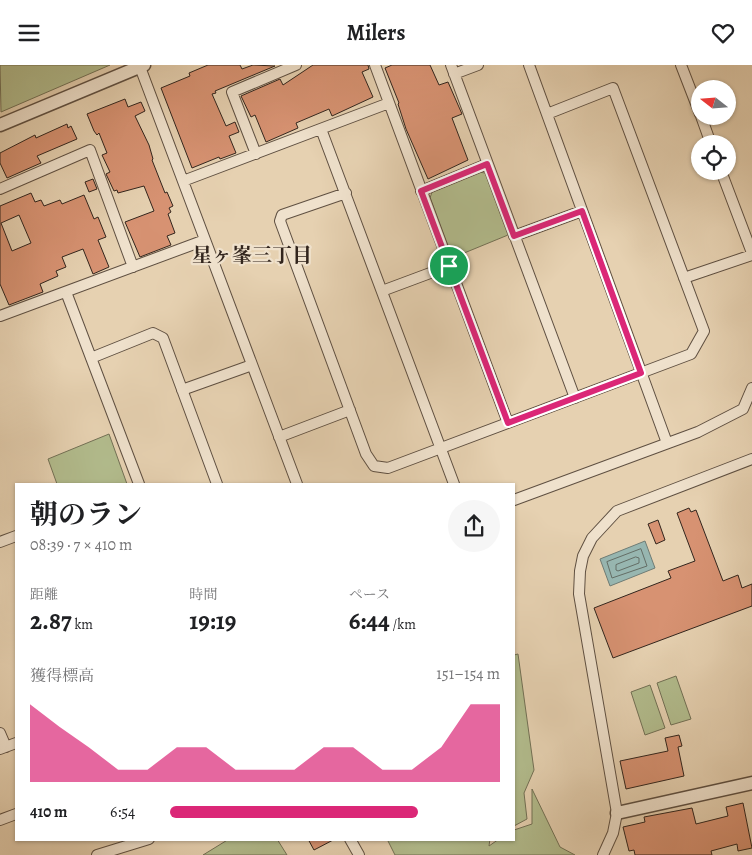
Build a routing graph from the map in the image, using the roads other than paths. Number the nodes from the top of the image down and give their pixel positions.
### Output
1 (296, 65) edge
2 (375, 65) edge
3 (478, 65) edge
4 (529, 65) edge
5 (682, 65) edge
6 (142, 66) edge
7 (452, 69) edge
8 (691, 90) edge
9 (389, 103) junction
10 (547, 114) junction
11 (3, 122) edge
12 (322, 129) junction
13 (256, 154) junction
14 (487, 164) junction
15 (724, 180) edge
16 (183, 181) junction
17 (0, 189) edge
18 (421, 191) junction
19 (346, 193) junction
20 (582, 211) junction
21 (514, 236) junction
22 (205, 241) junction
23 (752, 254) edge
24 (449, 266) junction
25 (133, 267) junction
26 (684, 278) junction
27 (382, 291) junction
28 (66, 292) junction
29 (0, 317) edge
30 (91, 358) junction
31 (252, 365) junction
32 (641, 373) junction
33 (752, 388) edge
34 (182, 390) junction
35 (575, 398) junction
36 (350, 410) junction
37 (508, 423) junction
38 (279, 437) junction
39 (667, 443) junction
40 (441, 448) junction
41 (752, 459) edge
42 (139, 483) edge
43 (216, 483) edge
44 (297, 483) edge
45 (454, 483) edge
46 (515, 500) edge
47 (15, 536) edge
48 (1, 539) edge
49 (0, 733) edge
50 (15, 743) edge
51 (3, 748) edge
52 (752, 783) edge
53 (617, 813) junction
54 (15, 814) edge
55 (0, 820) edge
56 (142, 841) edge
57 (351, 841) edge
58 (97, 855) edge
59 (359, 855) edge
60 (603, 855) edge

1 - 13 street
2 - 9 street
3 - 7 street
4 - 10 street
5 - 8 street
6 - 11 street
6 - 16 street
7 - 14 street
9 - 12 street
9 - 18 street
10 - 20 street
10 - 26 street
12 - 13 street
12 - 19 street
13 - 16 street
14 - 18 street
14 - 21 street
15 - 23 street
16 - 22 street
17 - 25 street
18 - 24 street
19 - 27 street
19 - 36 street
20 - 21 street
20 - 32 street
21 - 35 street
22 - 25 street
22 - 31 street
23 - 26 street
24 - 27 street
24 - 37 street
25 - 28 street
26 - 32 street
27 - 40 street
28 - 29 street
28 - 30 street
30 - 34 street
30 - 42 street
31 - 34 street
31 - 38 street
32 - 35 street
32 - 39 street
33 - 39 street
34 - 43 street
35 - 37 street
36 - 38 street
36 - 40 street
37 - 40 street
38 - 44 street
39 - 46 street
40 - 45 street
41 - 53 street
47 - 48 street
49 - 51 street
50 - 51 street
52 - 53 street
53 - 60 street
54 - 55 street
56 - 58 street
57 - 59 street

